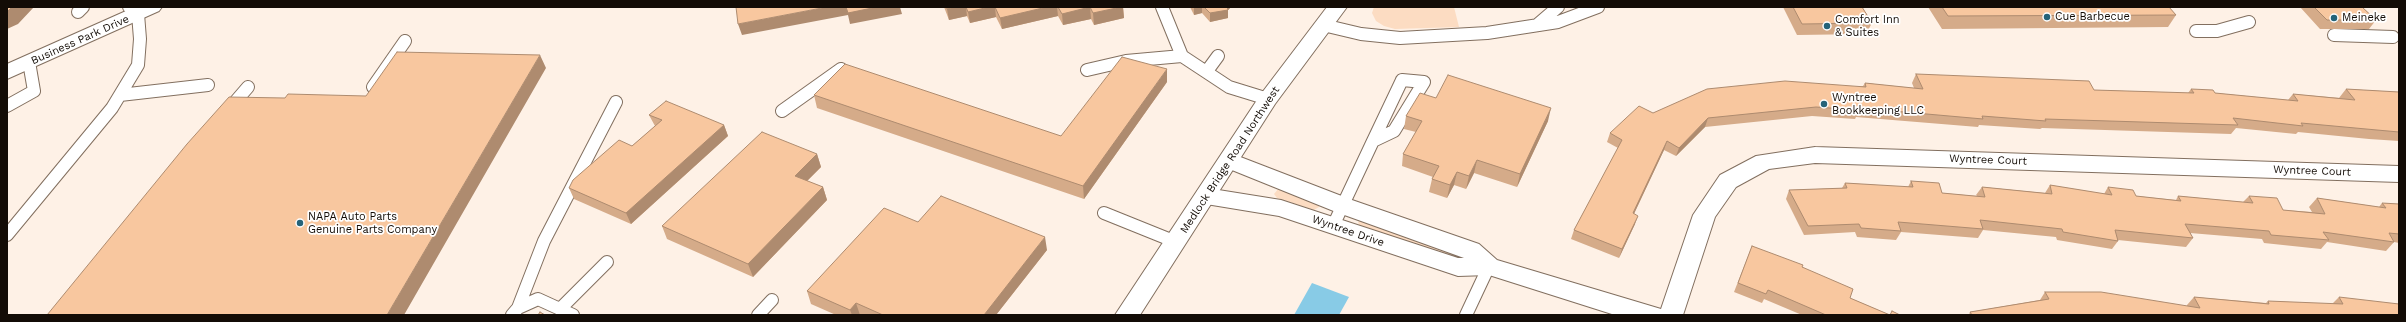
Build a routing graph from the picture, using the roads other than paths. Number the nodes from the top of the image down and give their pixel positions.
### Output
1 (1162, 7) edge
2 (1337, 7) edge
3 (1558, 7) edge
4 (1598, 7) edge
5 (145, 9) edge
6 (2249, 22) dead end
7 (1323, 25) junction
8 (1537, 26) junction
9 (2196, 31) dead end
10 (2334, 35) dead end
11 (2393, 37) dead end
12 (406, 41) dead end
13 (1182, 56) junction
14 (1218, 56) dead end
15 (29, 62) junction
16 (842, 69) edge
17 (1087, 70) dead end
18 (1207, 71) junction
19 (7, 72) edge
20 (208, 85) dead end
21 (248, 87) dead end
22 (373, 87) edge
23 (120, 95) junction
24 (1268, 99) junction
25 (616, 102) dead end
26 (7, 106) edge
27 (782, 111) dead end
28 (220, 119) edge
29 (1373, 141) junction
30 (1230, 161) junction
31 (2399, 174) edge
32 (1206, 196) junction
33 (1344, 206) junction
34 (1104, 213) dead end
35 (1333, 226) junction
36 (7, 235) edge
37 (1176, 242) junction
38 (607, 262) dead end
39 (1489, 266) junction
40 (772, 300) dead end
41 (560, 309) junction
42 (515, 311) edge
43 (573, 315) edge
44 (758, 315) edge
45 (1127, 315) edge
46 (1466, 315) edge
47 (1652, 315) edge
48 (1671, 315) edge

1 - 13 lane
2 - 7 street, Medlock Bridge Road Northwest
3 - 8 lane
4 - 8 lane
5 - 15 street, Business Park Drive
5 - 23 lane
6 - 9 lane
7 - 8 lane
7 - 24 street, Medlock Bridge Road Northwest
10 - 11 lane
12 - 22 lane
13 - 17 lane
13 - 18 lane
14 - 18 lane
15 - 19 street, Business Park Drive
15 - 26 lane
16 - 27 lane
18 - 24 lane
20 - 23 lane
21 - 28 lane
23 - 36 lane
24 - 30 street, Medlock Bridge Road Northwest
25 - 42 lane
29 - 29 lane
29 - 33 lane
30 - 32 street, Medlock Bridge Road Northwest
30 - 33 street, Wyntree Drive
31 - 48 street, Wyntree Court
32 - 35 street, Wyntree Drive
32 - 37 street, Medlock Bridge Road Northwest
33 - 35 lane
33 - 39 street, Wyntree Drive
34 - 37 lane
35 - 39 street, Wyntree Drive
37 - 45 street, Medlock Bridge Road Northwest
38 - 41 lane
39 - 46 lane
39 - 47 street, Wyntree Drive
40 - 44 lane
41 - 42 lane
41 - 43 lane

